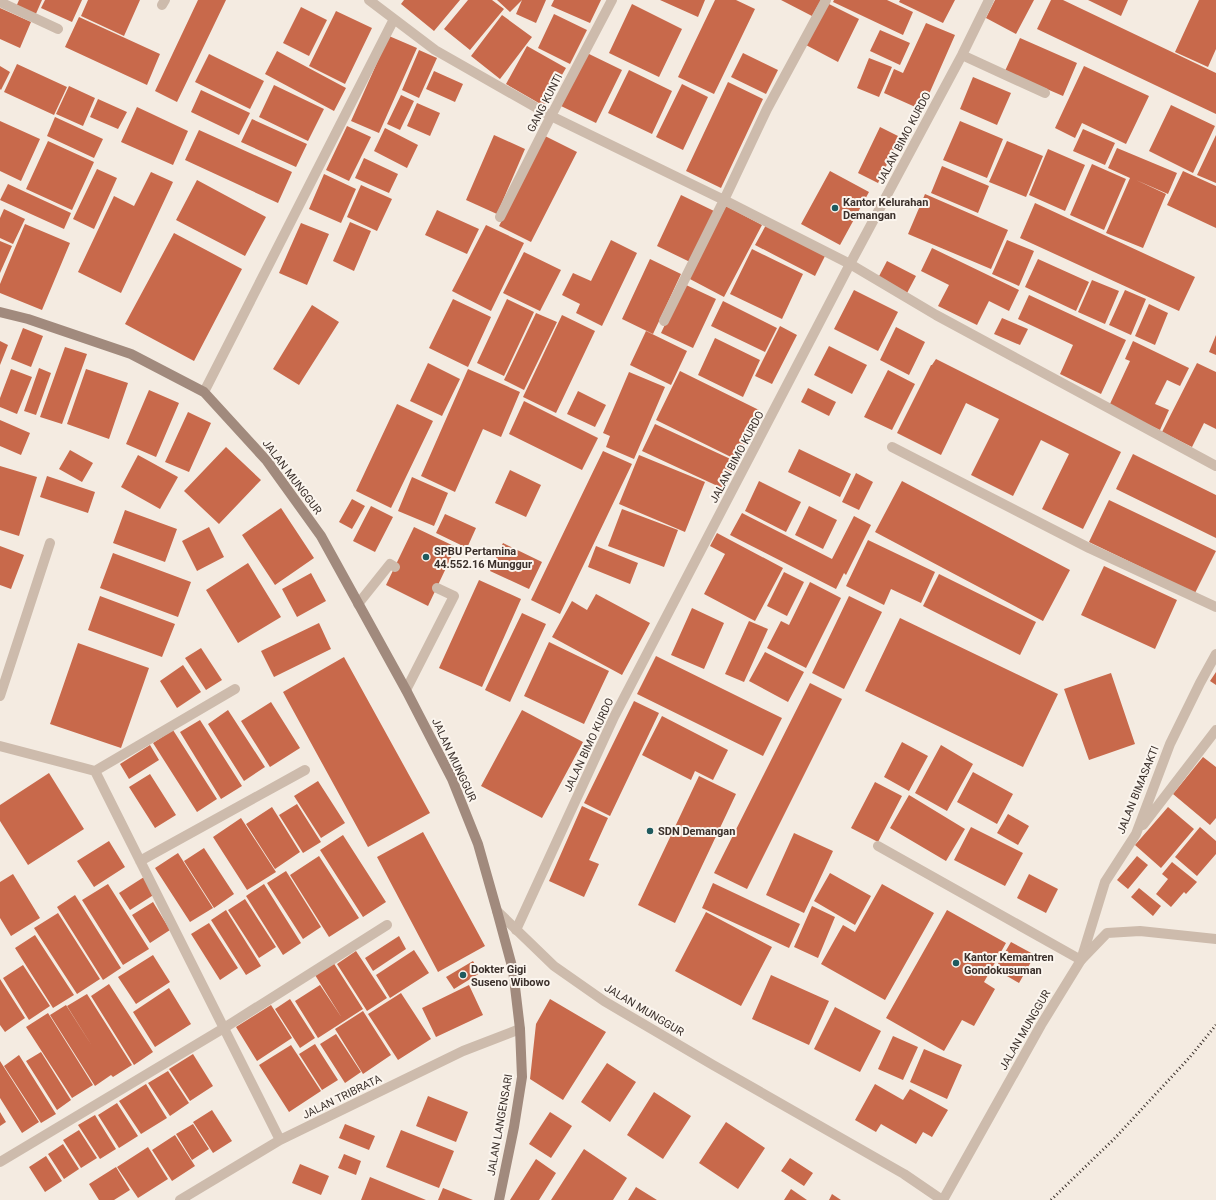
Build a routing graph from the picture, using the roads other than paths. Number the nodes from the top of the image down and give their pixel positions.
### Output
1 (369, 0) edge
2 (612, 0) edge
3 (826, 0) edge
4 (989, 0) edge
5 (0, 2) edge
6 (394, 19) junction
7 (58, 29) dead end
8 (962, 55) junction
9 (1044, 93) dead end
10 (551, 116) junction
11 (724, 200) junction
12 (500, 217) dead end
13 (850, 264) junction
14 (0, 312) edge
15 (664, 322) dead end
16 (204, 392) junction
17 (892, 447) dead end
18 (1216, 466) edge
19 (50, 543) dead end
20 (395, 567) dead end
21 (437, 588) dead end
22 (358, 604) junction
23 (1216, 607) edge
24 (1216, 654) edge
25 (235, 690) dead end
26 (406, 690) junction
27 (0, 696) edge
28 (1216, 730) edge
29 (0, 746) edge
30 (305, 770) dead end
31 (95, 771) junction
32 (1136, 834) junction
33 (878, 846) dead end
34 (140, 861) junction
35 (497, 911) junction
36 (387, 925) dead end
37 (516, 930) junction
38 (1216, 939) edge
39 (1081, 960) junction
40 (224, 1028) junction
41 (520, 1029) junction
42 (280, 1140) junction
43 (0, 1162) edge
44 (180, 1200) edge
45 (499, 1200) edge
46 (943, 1200) edge

1 - 6 street
2 - 10 street, GANG KUNTI
3 - 11 street
4 - 8 street, JALAN BIMO KURDO
5 - 7 street
6 - 10 street
6 - 16 street
8 - 9 street
8 - 13 street, JALAN BIMO KURDO
10 - 11 street
10 - 12 street, GANG KUNTI
11 - 13 street
11 - 15 street
13 - 18 street
13 - 37 street, JALAN BIMO KURDO
14 - 16 main road, JALAN MUNGGUR
16 - 22 main road, JALAN MUNGGUR
17 - 23 street
19 - 27 street
20 - 22 street
21 - 26 street
22 - 26 main road, JALAN MUNGGUR
24 - 32 street, JALAN BIMASAKTI
25 - 31 street
26 - 35 main road, JALAN MUNGGUR
28 - 32 street
29 - 31 street
30 - 34 street
31 - 34 street
32 - 39 street, JALAN BIMASAKTI
33 - 39 street
34 - 40 street
35 - 37 street, JALAN MUNGGUR
35 - 41 main road, JALAN LANGENSARI
36 - 40 street
37 - 46 street, JALAN MUNGGUR
38 - 39 street, JALAN MUNGGUR
39 - 46 street, JALAN MUNGGUR
40 - 42 street
40 - 43 street
41 - 42 street, JALAN TRIBRATA
41 - 45 main road, JALAN LANGENSARI
42 - 44 street, JALAN TRIBRATA

